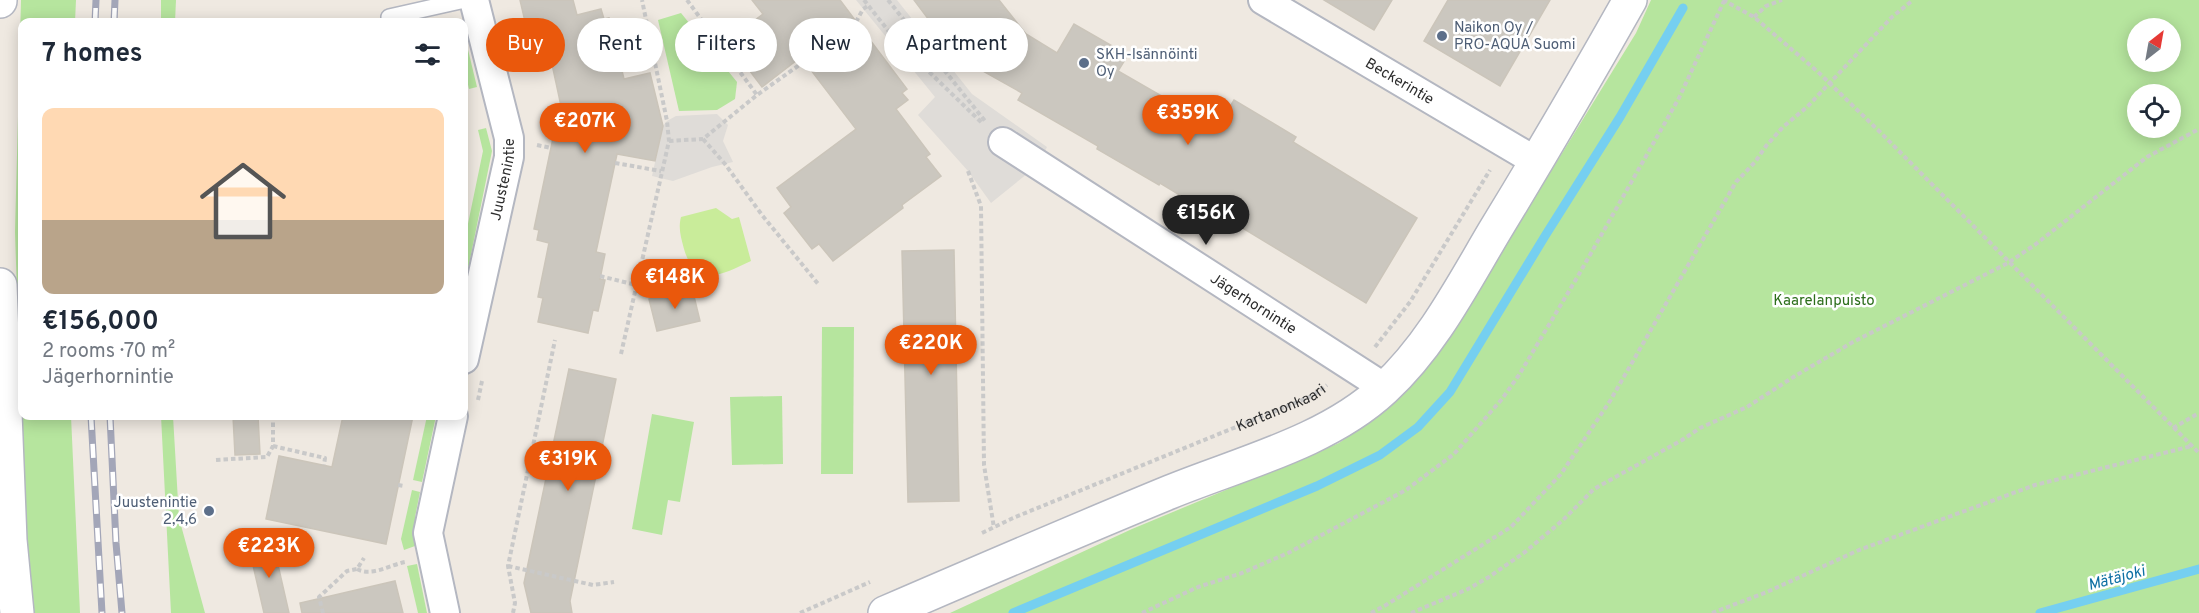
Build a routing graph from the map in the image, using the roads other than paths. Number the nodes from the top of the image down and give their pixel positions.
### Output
1 (465, 0) edge
2 (474, 0) edge
3 (1263, 0) edge
4 (1630, 0) edge
5 (389, 17) dead end
6 (1003, 142) road end
7 (1537, 162) junction
8 (0, 285) edge
9 (468, 341) edge
10 (1385, 388) junction
11 (452, 420) edge
12 (17, 613) edge
13 (445, 613) edge
14 (885, 613) edge

1 - 5 lane
2 - 9 street, Juustenintie
3 - 7 street, Beckerintie
4 - 7 street
6 - 10 street, Jägerhornintie
7 - 10 street
8 - 12 street
10 - 14 street
11 - 13 street

